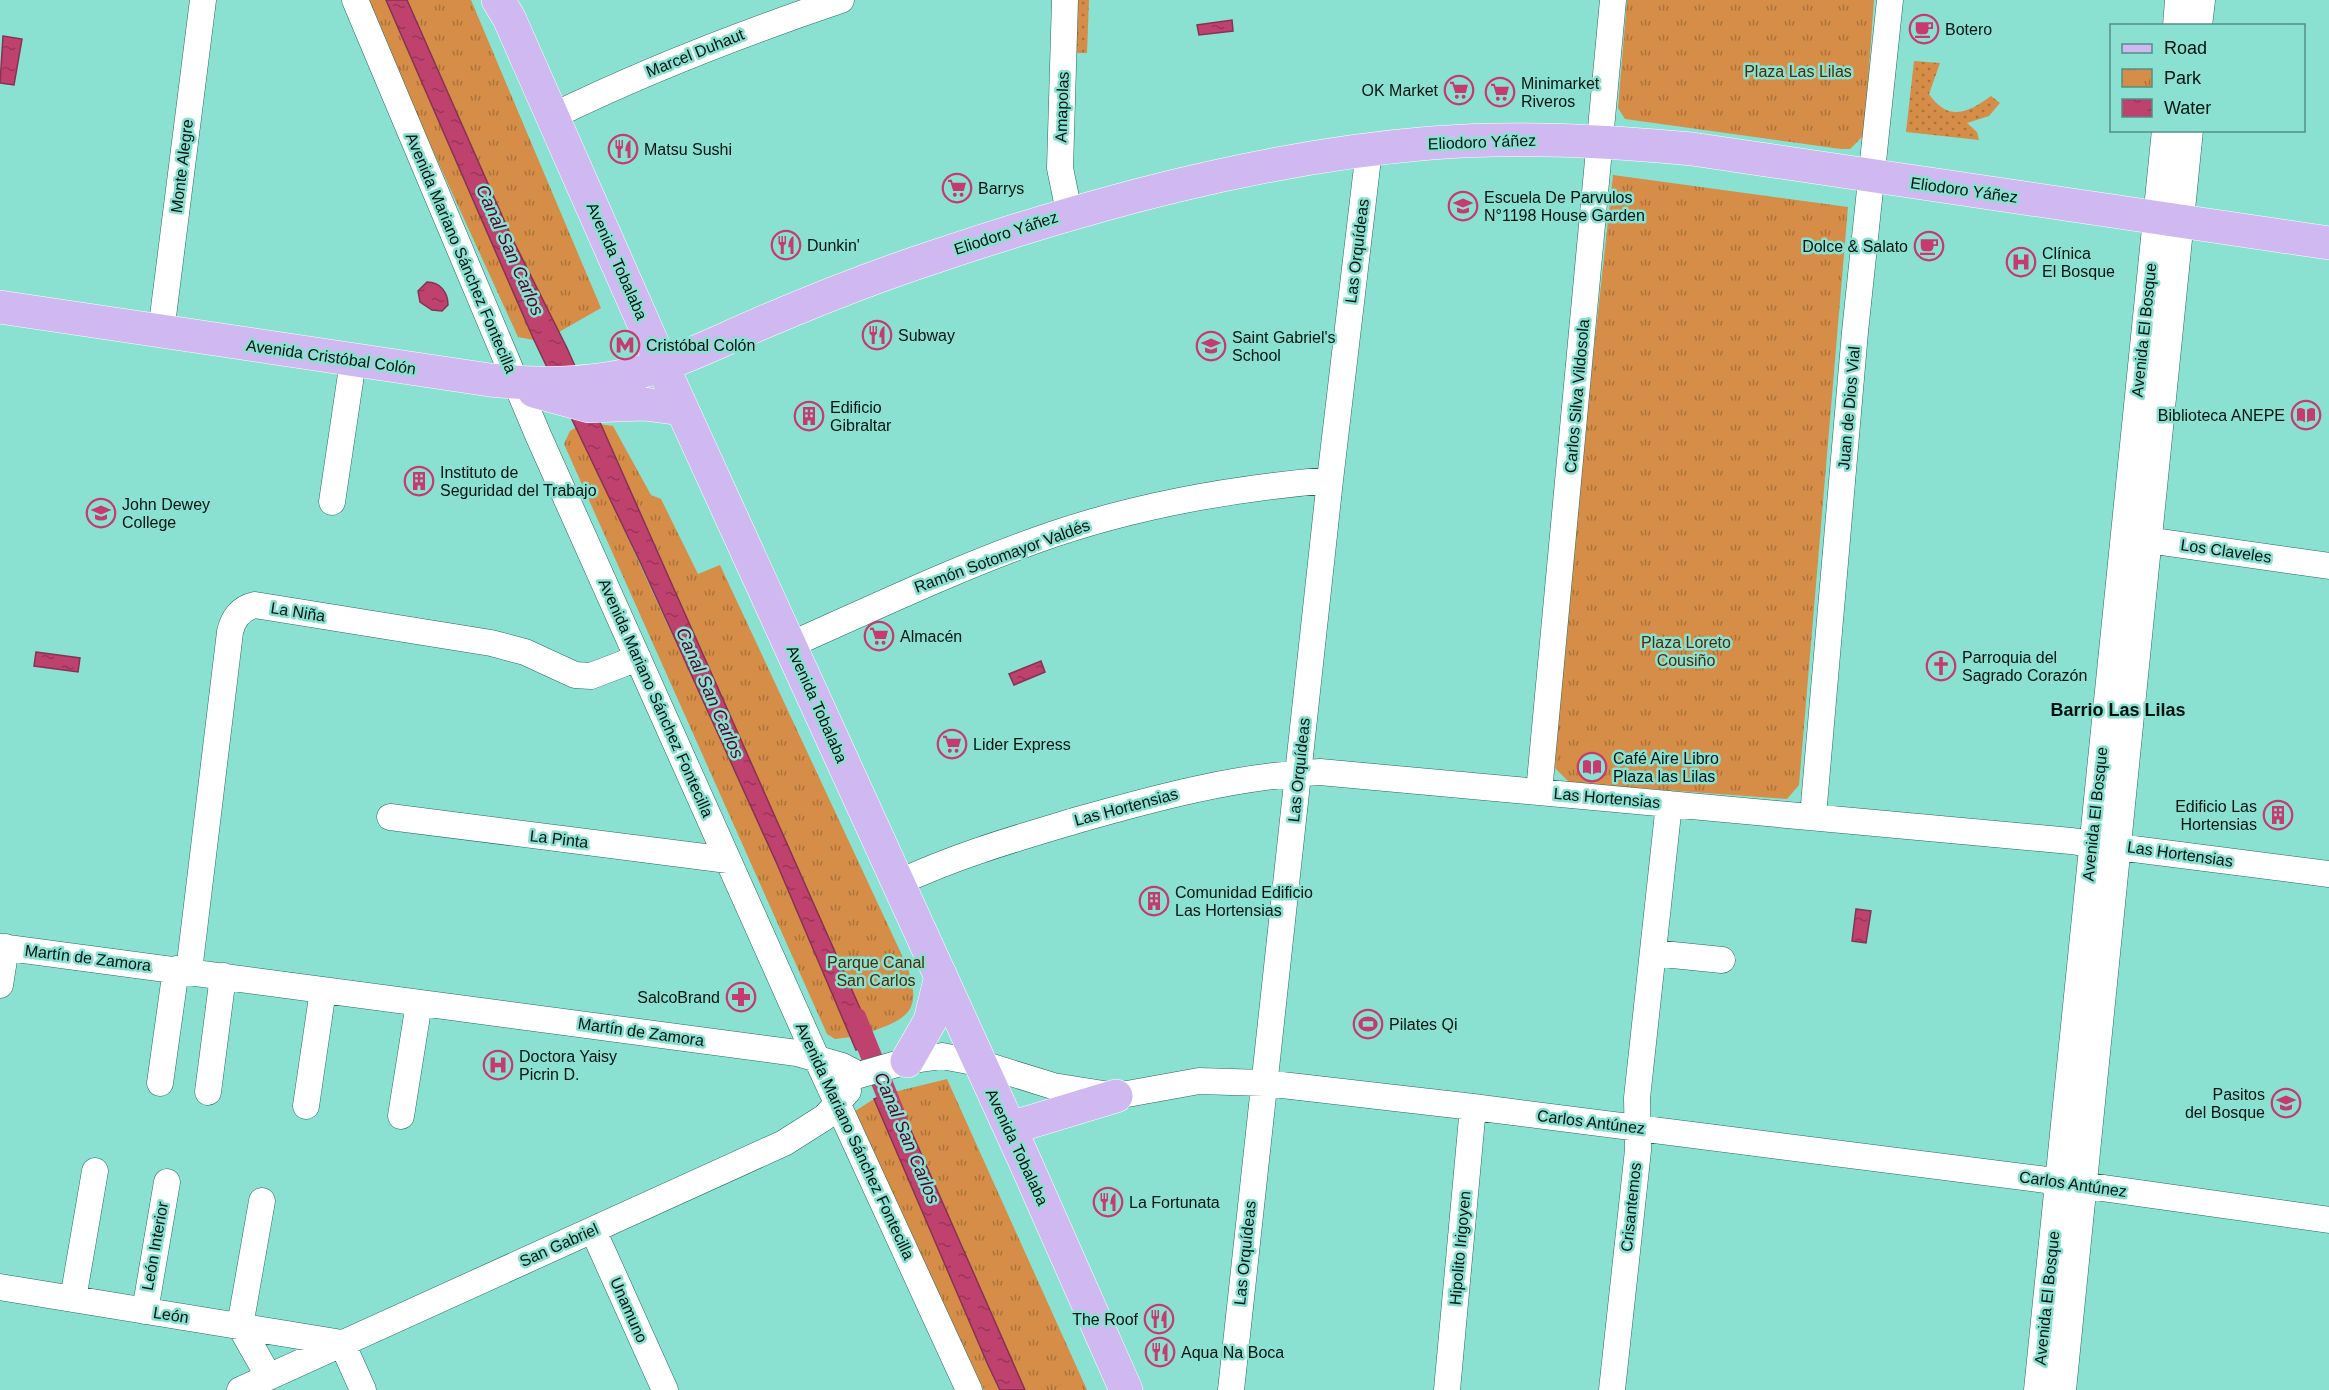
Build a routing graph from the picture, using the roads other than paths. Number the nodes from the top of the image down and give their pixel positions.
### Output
1 (202, 0) edge
2 (355, 0) edge
3 (841, 0) edge
4 (1065, 0) edge
5 (1613, 0) edge
6 (1890, 0) edge
7 (2178, 0) edge
8 (2202, 0) edge
9 (504, 6) edge
10 (2176, 24) edge
11 (2199, 24) edge
12 (553, 116) junction
13 (2164, 132) edge
14 (2190, 132) edge
15 (1601, 142) junction
16 (1370, 150) junction
17 (1871, 176) junction
18 (1069, 212) junction
19 (2169, 219) junction
20 (2329, 243) edge
21 (0, 307) edge
22 (161, 332) junction
23 (352, 361) junction
24 (662, 365) junction
25 (531, 387) junction
26 (682, 410) junction
27 (1330, 480) junction
28 (332, 502) dead end
29 (2123, 536) junction
30 (2150, 540) junction
31 (2329, 566) edge
32 (790, 645) junction
33 (638, 658) junction
34 (1299, 773) junction
35 (1539, 792) junction
36 (1669, 804) junction
37 (1813, 816) junction
38 (390, 817) dead end
39 (2092, 844) junction
40 (2119, 846) junction
41 (728, 860) junction
42 (2329, 874) edge
43 (898, 883) junction
44 (3, 947) edge
45 (1653, 953) junction
46 (1722, 960) dead end
47 (182, 970) junction
48 (223, 976) junction
49 (941, 976) junction
50 (0, 985) edge
51 (323, 990) junction
52 (419, 1003) junction
53 (816, 1057) junction
54 (979, 1063) junction
55 (879, 1069) junction
56 (160, 1083) dead end
57 (1264, 1083) junction
58 (208, 1092) dead end
59 (1116, 1095) junction
60 (839, 1104) junction
61 (306, 1106) dead end
62 (1473, 1107) junction
63 (401, 1116) dead end
64 (1010, 1128) junction
65 (1637, 1128) junction
66 (95, 1171) dead end
67 (2058, 1181) junction
68 (167, 1182) dead end
69 (2084, 1185) junction
70 (262, 1201) dead end
71 (2329, 1220) edge
72 (593, 1230) junction
73 (0, 1287) edge
74 (73, 1299) junction
75 (145, 1311) junction
76 (240, 1326) junction
77 (342, 1343) junction
78 (269, 1377) junction
79 (240, 1390) edge
80 (363, 1390) edge
81 (665, 1390) edge
82 (969, 1390) edge
83 (1126, 1390) edge
84 (1231, 1390) edge
85 (1447, 1390) edge
86 (1612, 1390) edge
87 (2037, 1390) edge
88 (2063, 1390) edge

1 - 22 street, Monte Alegre
2 - 25 street, Avenida Mariano Sánchez Fontecilla
3 - 12 street, Marcel Duhaut
4 - 18 street, Amapolas
5 - 15 street, Carlos Silva Vildosola
6 - 17 street, Juan de Dios Vial
7 - 10 street
8 - 11 street
9 - 12 main road, Avenida Tobalaba
12 - 24 main road, Avenida Tobalaba
13 - 19 street, Avenida El Bosque
14 - 19 street, Avenida El Bosque
15 - 16 main road, Eliodoro Yáñez
15 - 17 main road, Eliodoro Yáñez
15 - 35 street, Carlos Silva Vildosola
16 - 18 main road, Eliodoro Yáñez
16 - 27 street, Las Orquídeas
17 - 19 main road, Eliodoro Yáñez
17 - 37 street, Juan de Dios Vial
18 - 24 main road, Eliodoro Yáñez
19 - 20 main road, Eliodoro Yáñez
19 - 29 street, Avenida El Bosque
19 - 30 street, Avenida El Bosque
21 - 22 main road, Avenida Cristóbal Colón
22 - 23 main road, Avenida Cristóbal Colón
23 - 25 main road, Avenida Cristóbal Colón
23 - 28 street
24 - 25 main road, Avenida Cristóbal Colón
24 - 26 main road, Avenida Tobalaba
25 - 26 main road
25 - 33 street, Avenida Mariano Sánchez Fontecilla
26 - 32 main road, Avenida Tobalaba
27 - 32 street, Ramón Sotomayor Valdés
27 - 34 street, Las Orquídeas
29 - 30 street, Los Claveles
29 - 39 street, Avenida El Bosque
30 - 31 street, Los Claveles
30 - 40 street, Avenida El Bosque
32 - 43 main road, Avenida Tobalaba
33 - 41 street, Avenida Mariano Sánchez Fontecilla
33 - 47 street, La Niña
34 - 35 street, Las Hortensias
34 - 43 street, Las Hortensias
34 - 57 street, Las Orquídeas
35 - 36 street, Las Hortensias
36 - 37 street, Las Hortensias
36 - 45 street, Crisantemos
37 - 39 street, Las Hortensias
38 - 41 street, La Pinta
39 - 40 street, Las Hortensias
39 - 67 street, Avenida El Bosque
40 - 42 street, Las Hortensias
40 - 69 street, Avenida El Bosque
41 - 53 street, Avenida Mariano Sánchez Fontecilla
43 - 49 main road, Avenida Tobalaba
44 - 47 street, Martín de Zamora
44 - 50 street
45 - 46 street
45 - 65 street, Crisantemos
47 - 48 street, Martín de Zamora
47 - 56 street, Martín de Zamora
48 - 51 street, Martín de Zamora
48 - 58 street
49 - 54 main road, Avenida Tobalaba
49 - 55 main road
51 - 52 street, Martín de Zamora
51 - 61 street
52 - 53 street, Martín de Zamora
52 - 63 street
53 - 55 street, Martín de Zamora
53 - 60 street, Avenida Mariano Sánchez Fontecilla
54 - 55 street, Carlos Antúnez
54 - 59 street, Carlos Antúnez
54 - 64 main road, Avenida Tobalaba
55 - 60 street, San Gabriel
57 - 59 street, Carlos Antúnez
57 - 62 street, Carlos Antúnez
57 - 84 street, Las Orquídeas
59 - 64 main road
60 - 72 street, San Gabriel
60 - 82 street, Avenida Mariano Sánchez Fontecilla
62 - 65 street, Carlos Antúnez
62 - 85 street, Hipolito Irigoyen
64 - 83 main road, Avenida Tobalaba
65 - 67 street, Carlos Antúnez
65 - 86 street, Crisantemos
66 - 74 street
67 - 69 street, Carlos Antúnez
67 - 87 street, Avenida El Bosque
68 - 75 street, León Interior
69 - 71 street, Carlos Antúnez
69 - 88 street, Avenida El Bosque
70 - 76 street
72 - 77 street, San Gabriel
72 - 81 street, Unamuno
73 - 74 street, León
74 - 75 street, León
75 - 76 street, León
76 - 77 street, León
76 - 78 street
77 - 78 street, San Gabriel
77 - 80 street
78 - 79 street, San Gabriel

